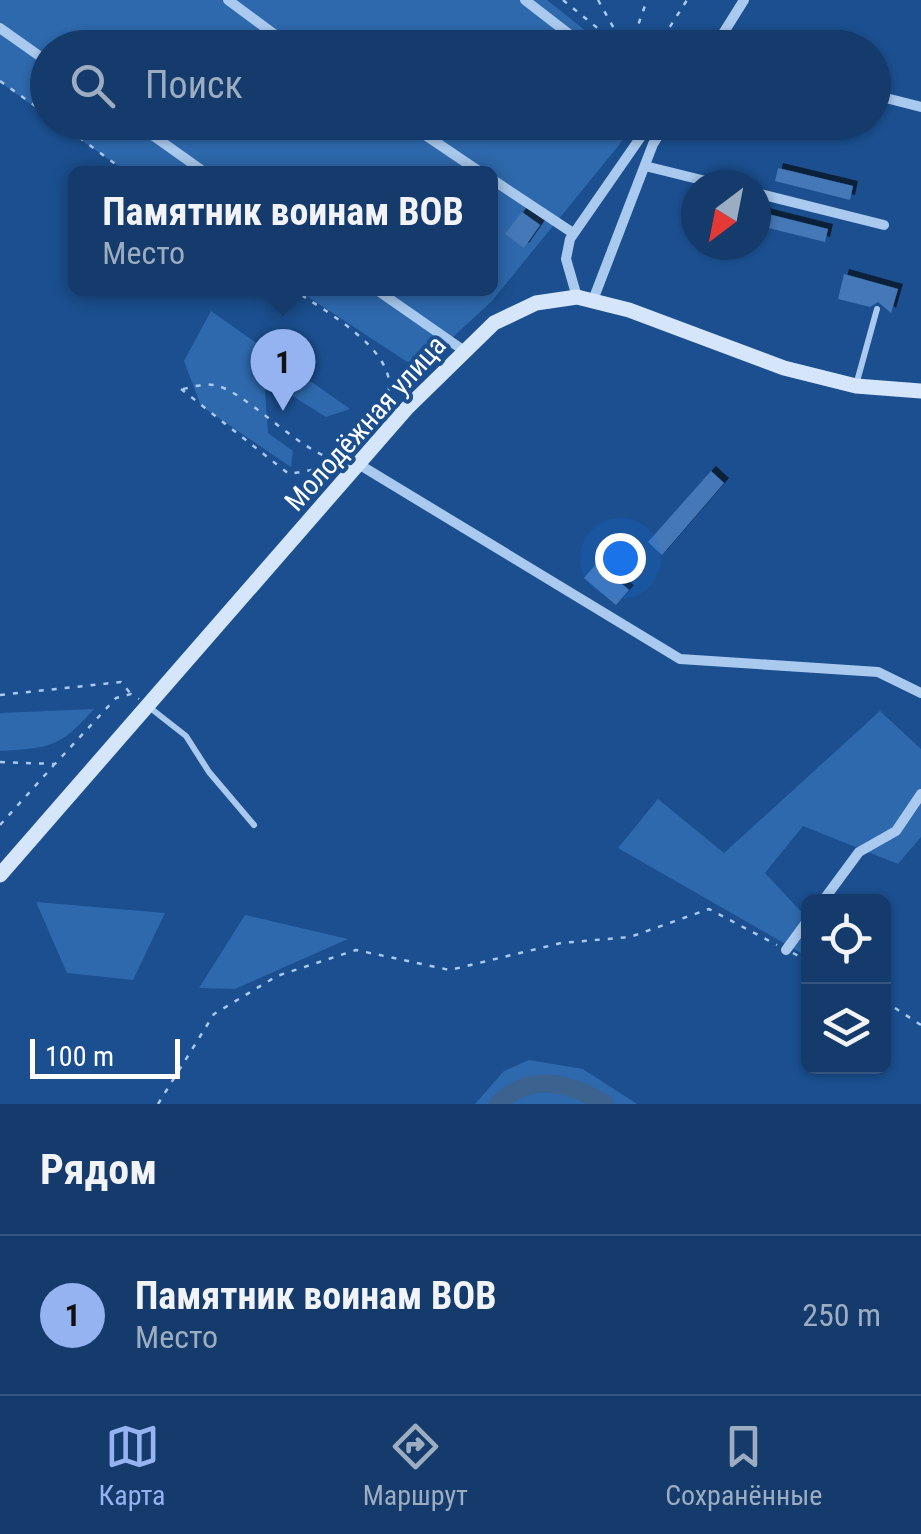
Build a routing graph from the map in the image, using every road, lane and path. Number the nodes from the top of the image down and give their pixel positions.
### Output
1 (228, 0) edge
2 (525, 0) edge
3 (563, 0) edge
4 (598, 0) edge
5 (647, 0) edge
6 (687, 0) edge
7 (744, 0) edge
8 (0, 28) edge
9 (269, 30) edge
10 (564, 30) edge
11 (602, 30) edge
12 (615, 30) edge
13 (633, 30) edge
14 (667, 30) edge
15 (725, 30) edge
16 (30, 49) edge
17 (0, 81) edge
18 (891, 99) edge
19 (30, 102) edge
20 (921, 107) edge
21 (83, 140) edge
22 (159, 140) edge
23 (433, 140) edge
24 (637, 140) edge
25 (657, 140) edge
26 (118, 166) edge
27 (196, 166) edge
28 (471, 166) edge
29 (645, 166) junction
30 (681, 175) edge
31 (498, 183) edge
32 (771, 197) edge
33 (884, 225) dead end
34 (574, 233) junction
35 (302, 296) edge
36 (385, 296) edge
37 (585, 298) junction
38 (876, 309) dead end
39 (463, 350) junction
40 (856, 386) junction
41 (921, 391) edge
42 (330, 458) junction
43 (360, 465) junction
44 (921, 692) edge
45 (131, 694) junction
46 (0, 695) edge
47 (148, 706) junction
48 (0, 762) edge
49 (55, 764) junction
50 (921, 794) edge
51 (0, 824) edge
52 (254, 825) dead end
53 (0, 875) edge
54 (828, 894) edge
55 (801, 930) edge
56 (786, 950) junction
57 (801, 958) edge
58 (891, 1006) edge
59 (921, 1025) edge
60 (158, 1104) edge

1 - 9 street
2 - 10 street
3 - 11 path
4 - 12 path
5 - 13 path
6 - 14 path
7 - 15 street
8 - 16 street
17 - 19 path
18 - 20 street
21 - 26 path
22 - 27 street
23 - 28 street
24 - 34 street
25 - 29 street
29 - 30 street
29 - 37 street
31 - 34 street
32 - 33 street
34 - 37 street
35 - 43 path
36 - 39 street
37 - 39 main road, Молодёжная улица
37 - 40 main road
38 - 40 lane
39 - 43 main road, Молодёжная улица
40 - 41 main road
42 - 42 path
42 - 43 path
43 - 44 street
43 - 47 main road, Молодёжная улица
45 - 46 path
45 - 47 path
45 - 49 path
47 - 52 lane
47 - 53 main road, Молодёжная улица
48 - 49 path
49 - 51 path
50 - 54 street
55 - 56 street
56 - 57 path
56 - 60 path
58 - 59 path

